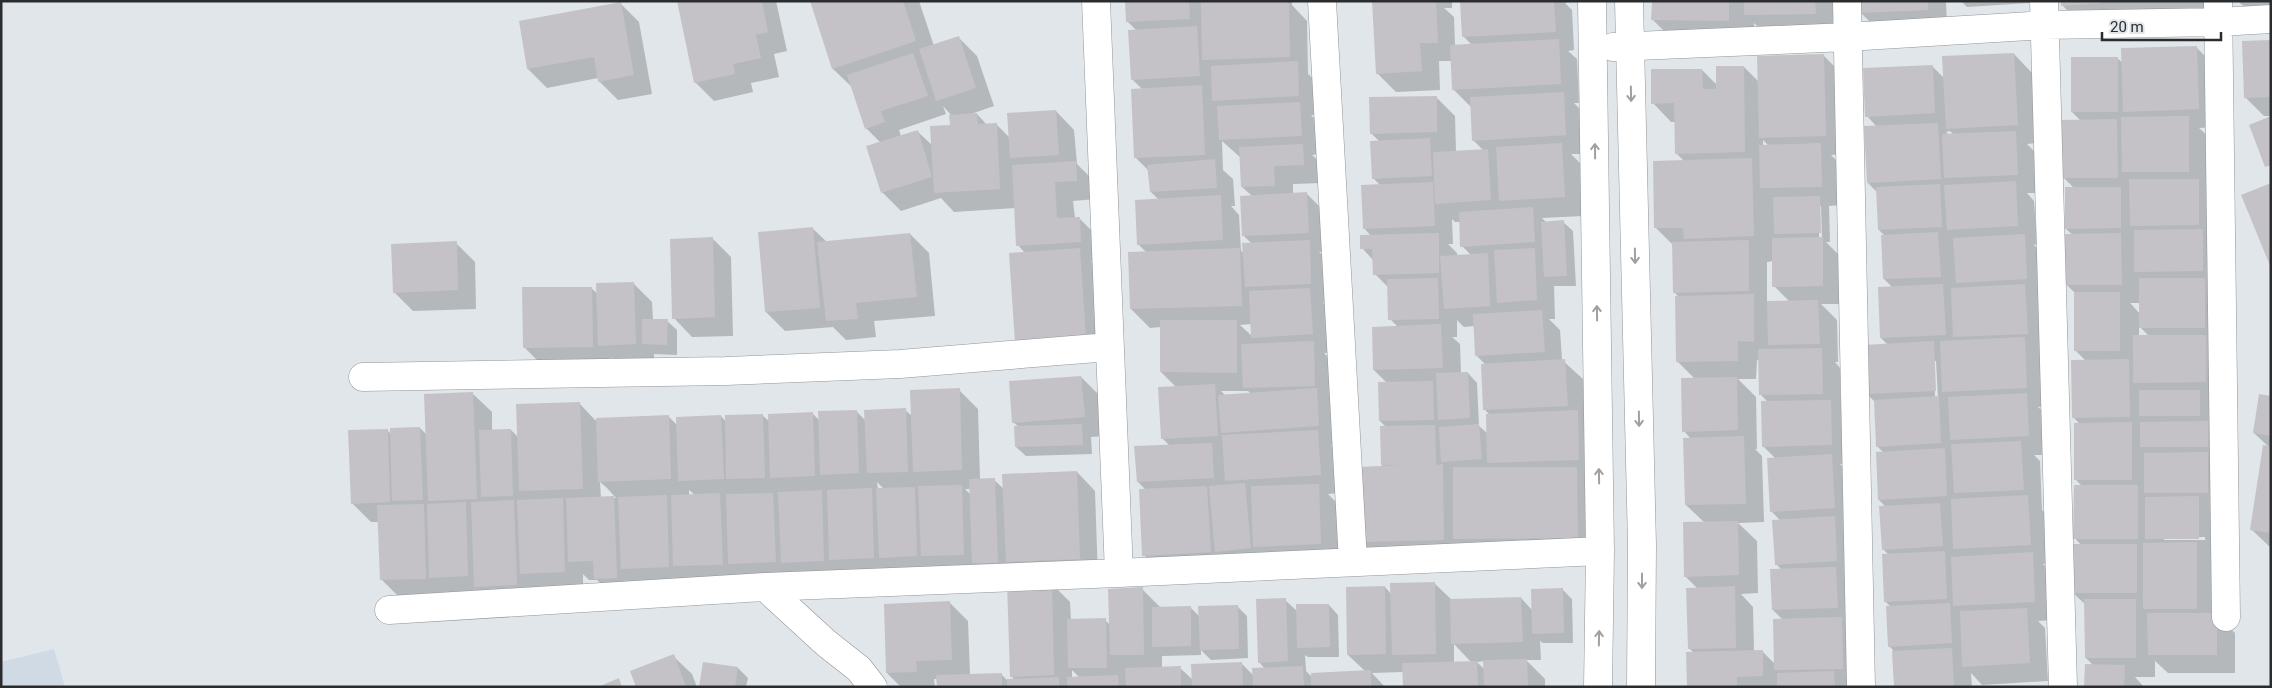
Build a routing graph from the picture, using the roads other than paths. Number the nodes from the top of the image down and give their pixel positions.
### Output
1 (1096, 1) edge
2 (1322, 1) edge
3 (1592, 1) edge
4 (1628, 1) edge
5 (1847, 1) edge
6 (2218, 12) edge
7 (2044, 13) edge
8 (2271, 19) edge
9 (1847, 37) junction
10 (1630, 45) junction
11 (1594, 49) junction
12 (1109, 347) junction
13 (363, 377) dead end
14 (1600, 551) junction
15 (1354, 562) junction
16 (1119, 574) junction
17 (765, 587) junction
18 (390, 610) dead end
19 (2226, 617) dead end
20 (873, 687) edge
21 (1598, 687) edge
22 (1641, 687) edge
23 (1862, 687) edge
24 (2063, 687) edge

1 - 12 street
2 - 15 street
3 - 11 street
4 - 10 street
5 - 9 street
6 - 7 street
6 - 8 street
6 - 19 street
7 - 9 street
7 - 24 street
9 - 10 street
9 - 23 street
10 - 11 street
10 -> 22 street
14 -> 11 street
12 - 13 street
12 - 16 street
14 - 15 street
21 -> 14 street
15 - 16 street
16 - 17 street
17 - 18 street
17 - 20 street

